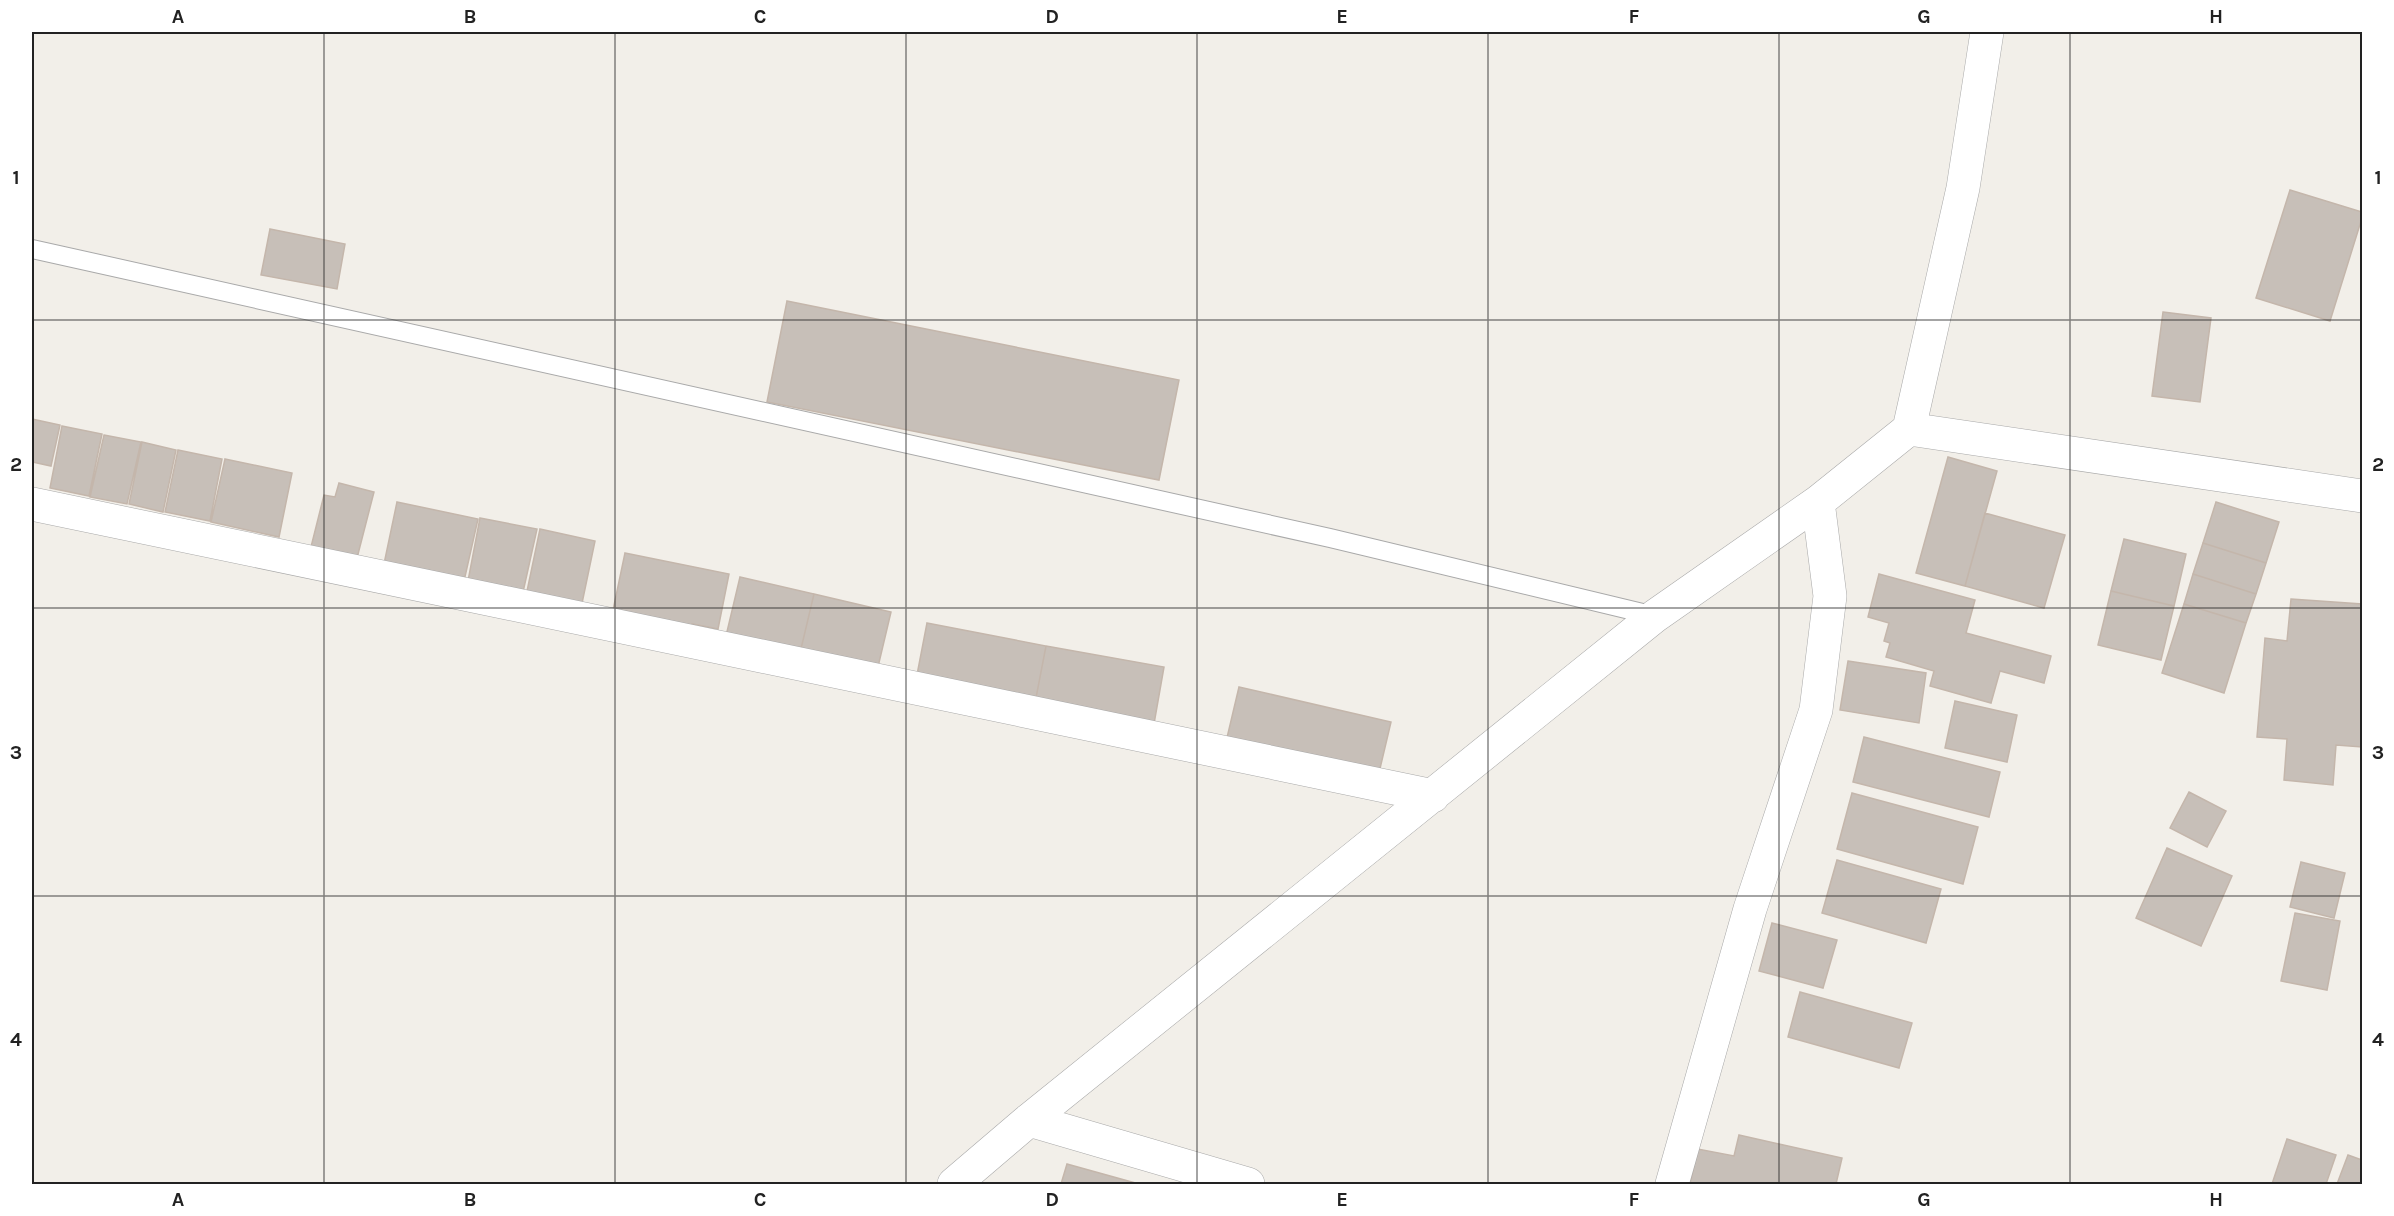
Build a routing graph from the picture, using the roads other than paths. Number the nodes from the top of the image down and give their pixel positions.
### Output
1 (1987, 32) edge
2 (32, 249) edge
3 (1909, 429) junction
4 (2362, 496) edge
5 (1818, 502) junction
6 (32, 504) edge
7 (1656, 616) junction
8 (1433, 796) junction
9 (1029, 1120) junction
10 (954, 1185) edge
11 (1248, 1185) edge
12 (1672, 1185) edge

1 - 3 street
2 - 7 lane
3 - 4 street
3 - 5 street
5 - 7 street
5 - 12 street
6 - 8 street
7 - 8 street
8 - 9 street
9 - 10 street
9 - 11 street

